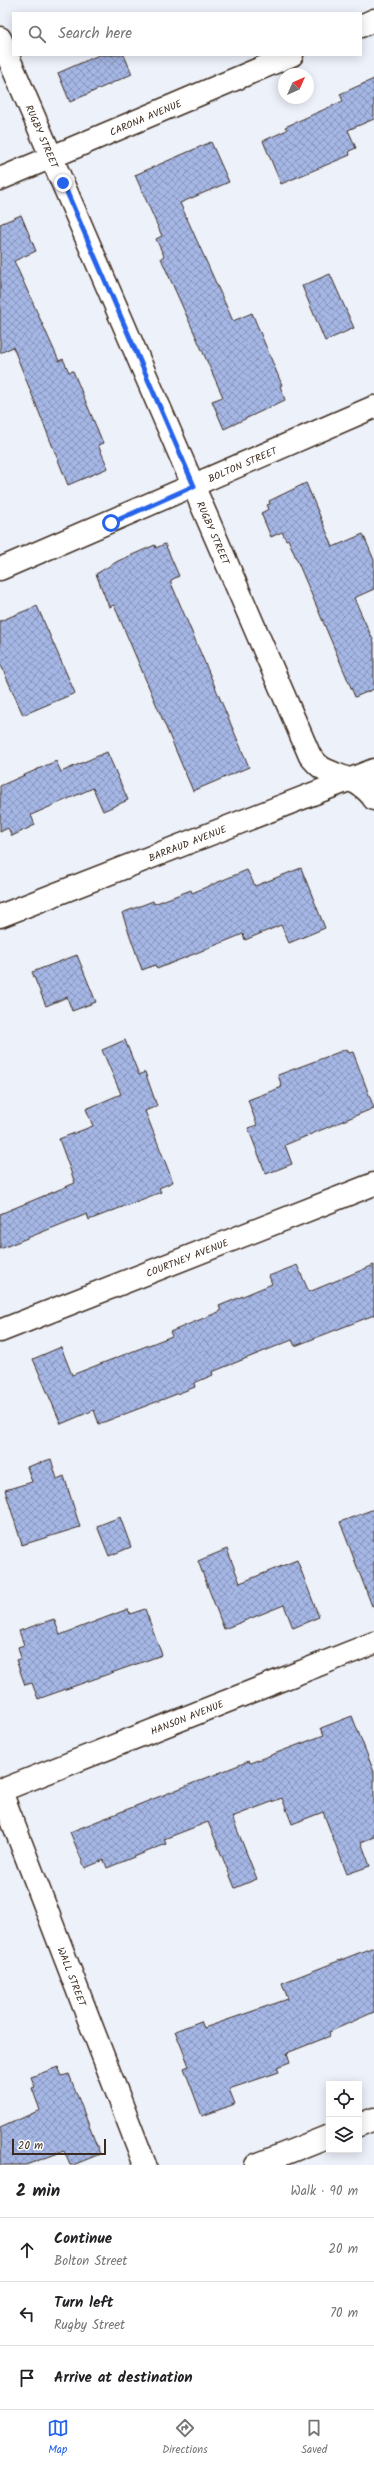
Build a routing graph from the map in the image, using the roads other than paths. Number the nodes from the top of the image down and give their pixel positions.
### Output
1 (374, 20) edge
2 (362, 26) edge
3 (0, 38) edge
4 (290, 56) edge
5 (52, 156) junction
6 (0, 179) edge
7 (374, 407) edge
8 (194, 486) junction
9 (0, 569) edge
10 (374, 770) edge
11 (352, 779) junction
12 (374, 799) edge
13 (0, 916) edge
14 (374, 1184) edge
15 (0, 1331) edge
16 (374, 1643) edge
17 (0, 1790) edge
18 (374, 2119) edge
19 (362, 2124) edge
20 (326, 2137) edge
21 (146, 2165) edge
22 (256, 2165) edge

1 - 2 street
3 - 5 street, RUGBY STREET
4 - 5 street, CARONA AVENUE
5 - 6 street, CARONA AVENUE
5 - 8 street, RUGBY STREET
7 - 8 street, BOLTON STREET
8 - 9 street, BOLTON STREET
8 - 11 street, RUGBY STREET
10 - 11 street, BARRAUD AVENUE
11 - 12 street, RUGBY STREET
11 - 13 street, BARRAUD AVENUE
14 - 15 street, COURTNEY AVENUE
16 - 17 street, HANSON AVENUE
17 - 21 street, WALL STREET
18 - 19 street
20 - 22 street

